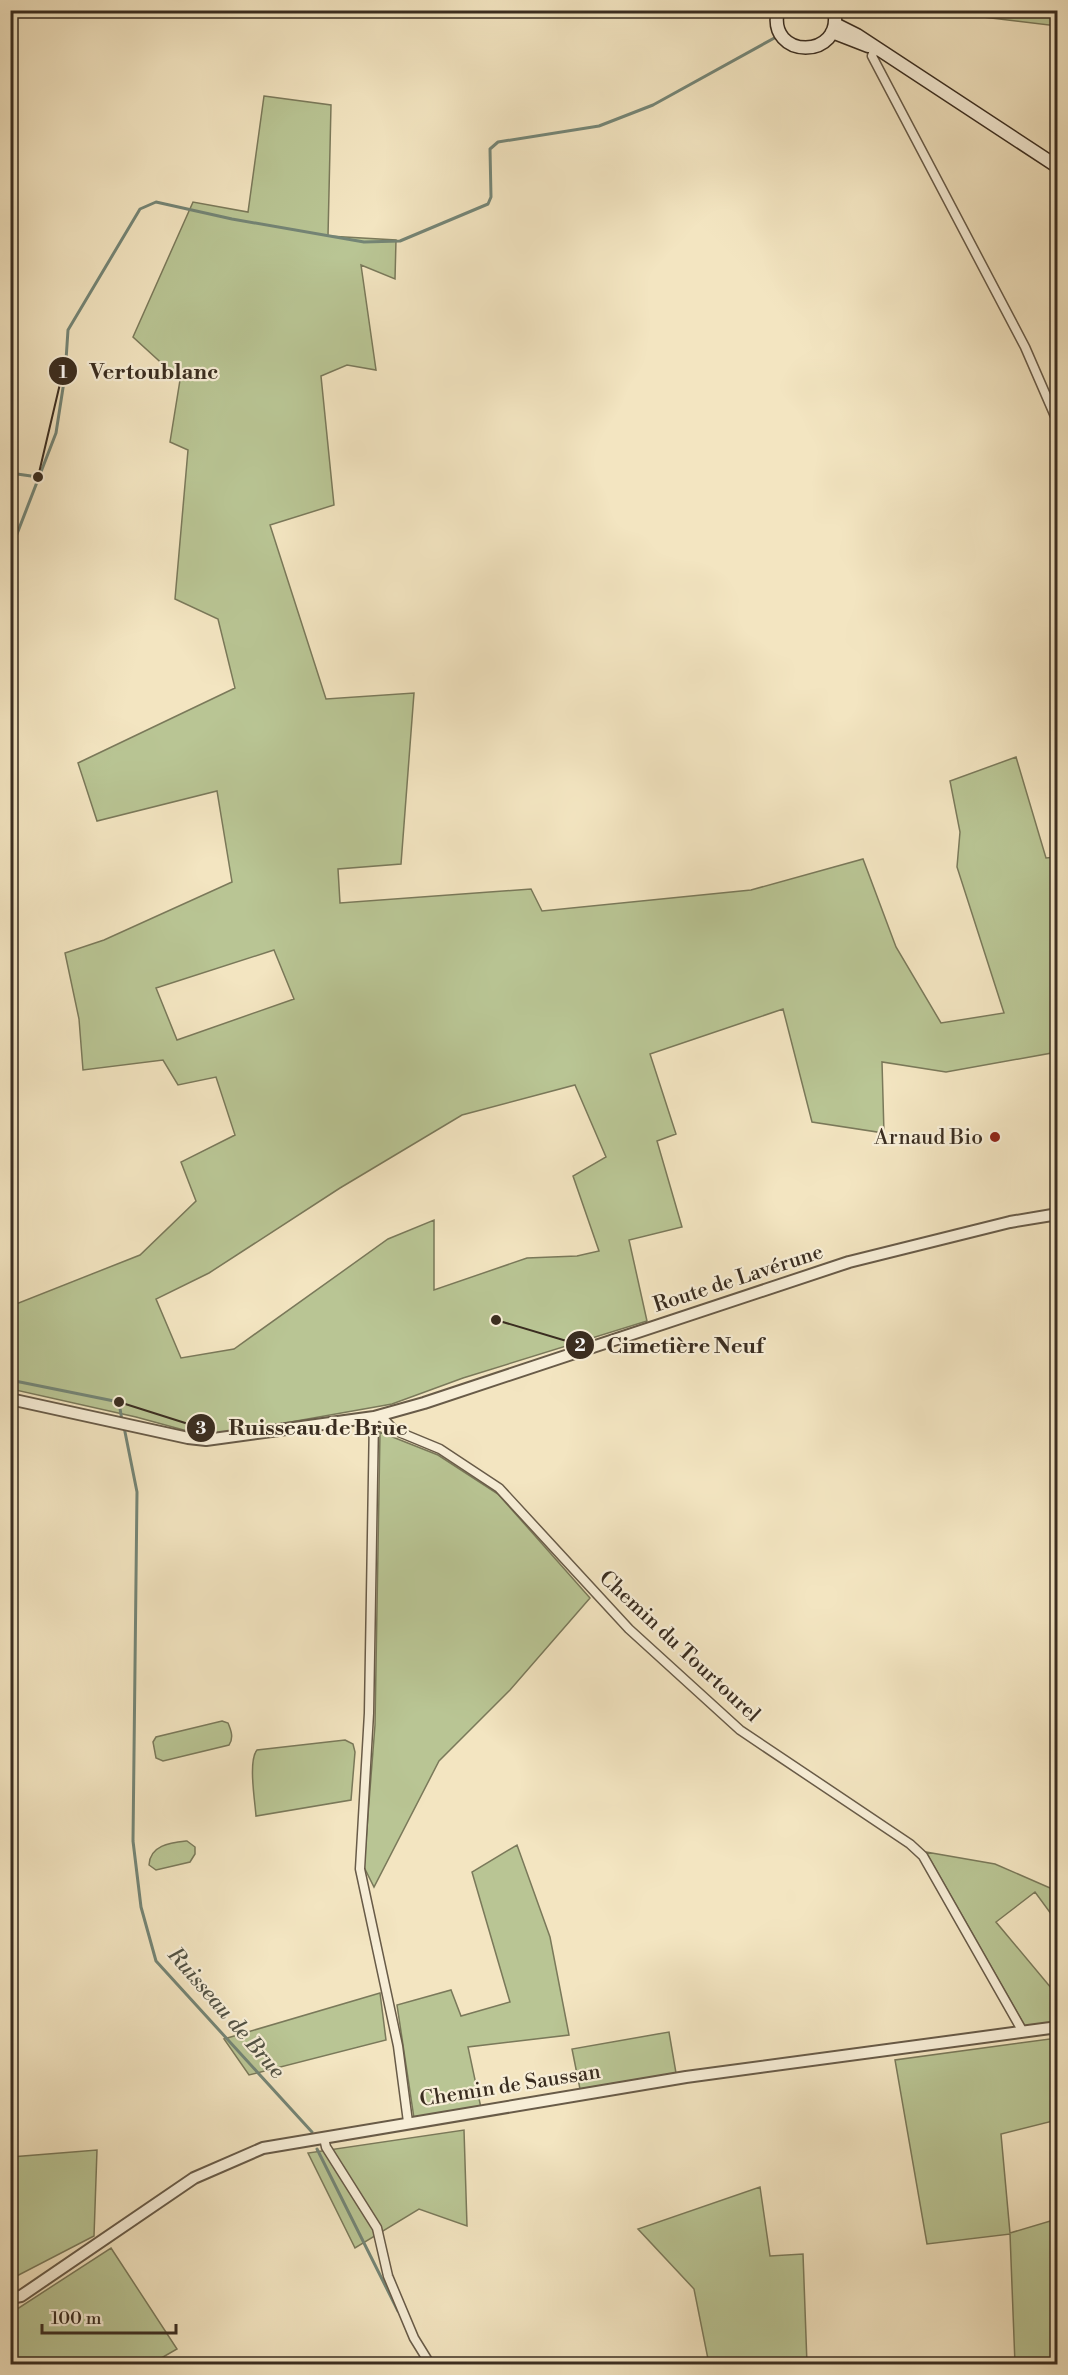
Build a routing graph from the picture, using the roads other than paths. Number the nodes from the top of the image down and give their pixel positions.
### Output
1 (778, 10) edge
2 (834, 10) edge
3 (833, 28) junction
4 (875, 48) junction
5 (1058, 167) edge
6 (1058, 423) edge
7 (1058, 1214) edge
8 (10, 1399) edge
9 (377, 1416) junction
10 (1058, 2027) edge
11 (1023, 2032) junction
12 (408, 2122) junction
13 (324, 2138) junction
14 (10, 2298) edge
15 (430, 2364) edge

1 - 3 main road
2 - 3 main road
3 - 4 main road
4 - 5 main road
4 - 6 street
7 - 9 street, Route de Lavérune
8 - 9 street, Route de Lavérune
9 - 11 street, Chemin du Tourtourel
9 - 12 street
10 - 11 street, Chemin de Saussan
11 - 12 street, Chemin de Saussan
12 - 13 street, Chemin de Saussan
13 - 14 street, Chemin de Saussan
13 - 15 street

